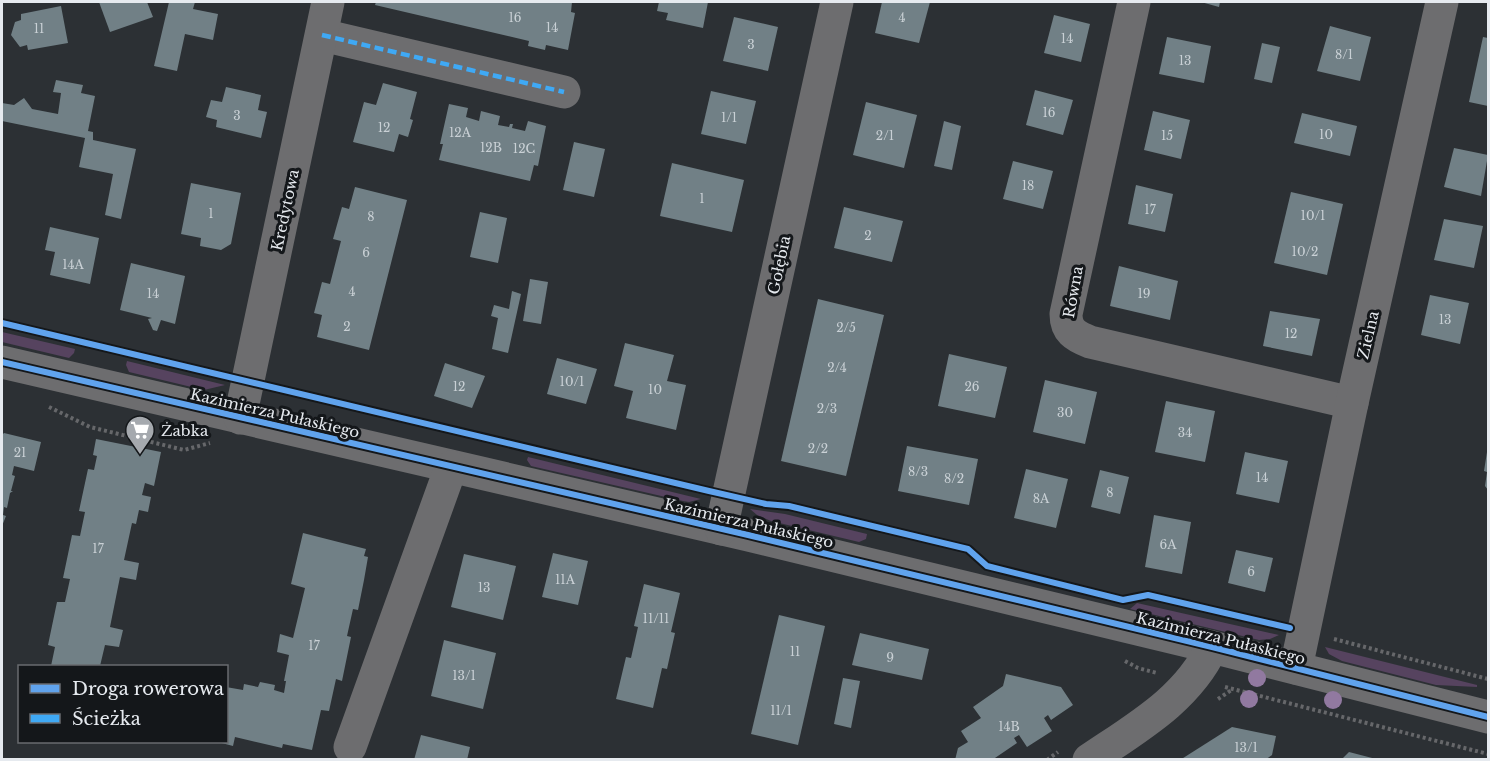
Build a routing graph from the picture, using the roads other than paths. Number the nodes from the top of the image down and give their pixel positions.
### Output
1 (328, 2) edge
2 (837, 2) edge
3 (1134, 2) edge
4 (1442, 2) edge
5 (322, 35) junction
6 (564, 92) dead end
7 (2, 362) edge
8 (1352, 403) junction
9 (240, 418) junction
10 (451, 467) junction
11 (721, 529) junction
12 (1212, 647) junction
13 (1296, 668) junction
14 (1488, 717) edge
15 (350, 747) dead end
16 (1089, 759) edge

1 - 5 street, Kredytowa
2 - 11 street, Gołębia
3 - 8 street, Równa
4 - 8 street, Zielna
5 - 6 street
5 - 9 street, Kredytowa
7 - 9 street, Kazimierza Pułaskiego
8 - 13 street, Zielna
9 - 10 street, Kazimierza Pułaskiego
10 - 11 street, Kazimierza Pułaskiego
10 - 15 street
11 - 12 street, Kazimierza Pułaskiego
12 - 13 street, Kazimierza Pułaskiego
12 - 16 street
13 - 14 street, Kazimierza Pułaskiego

